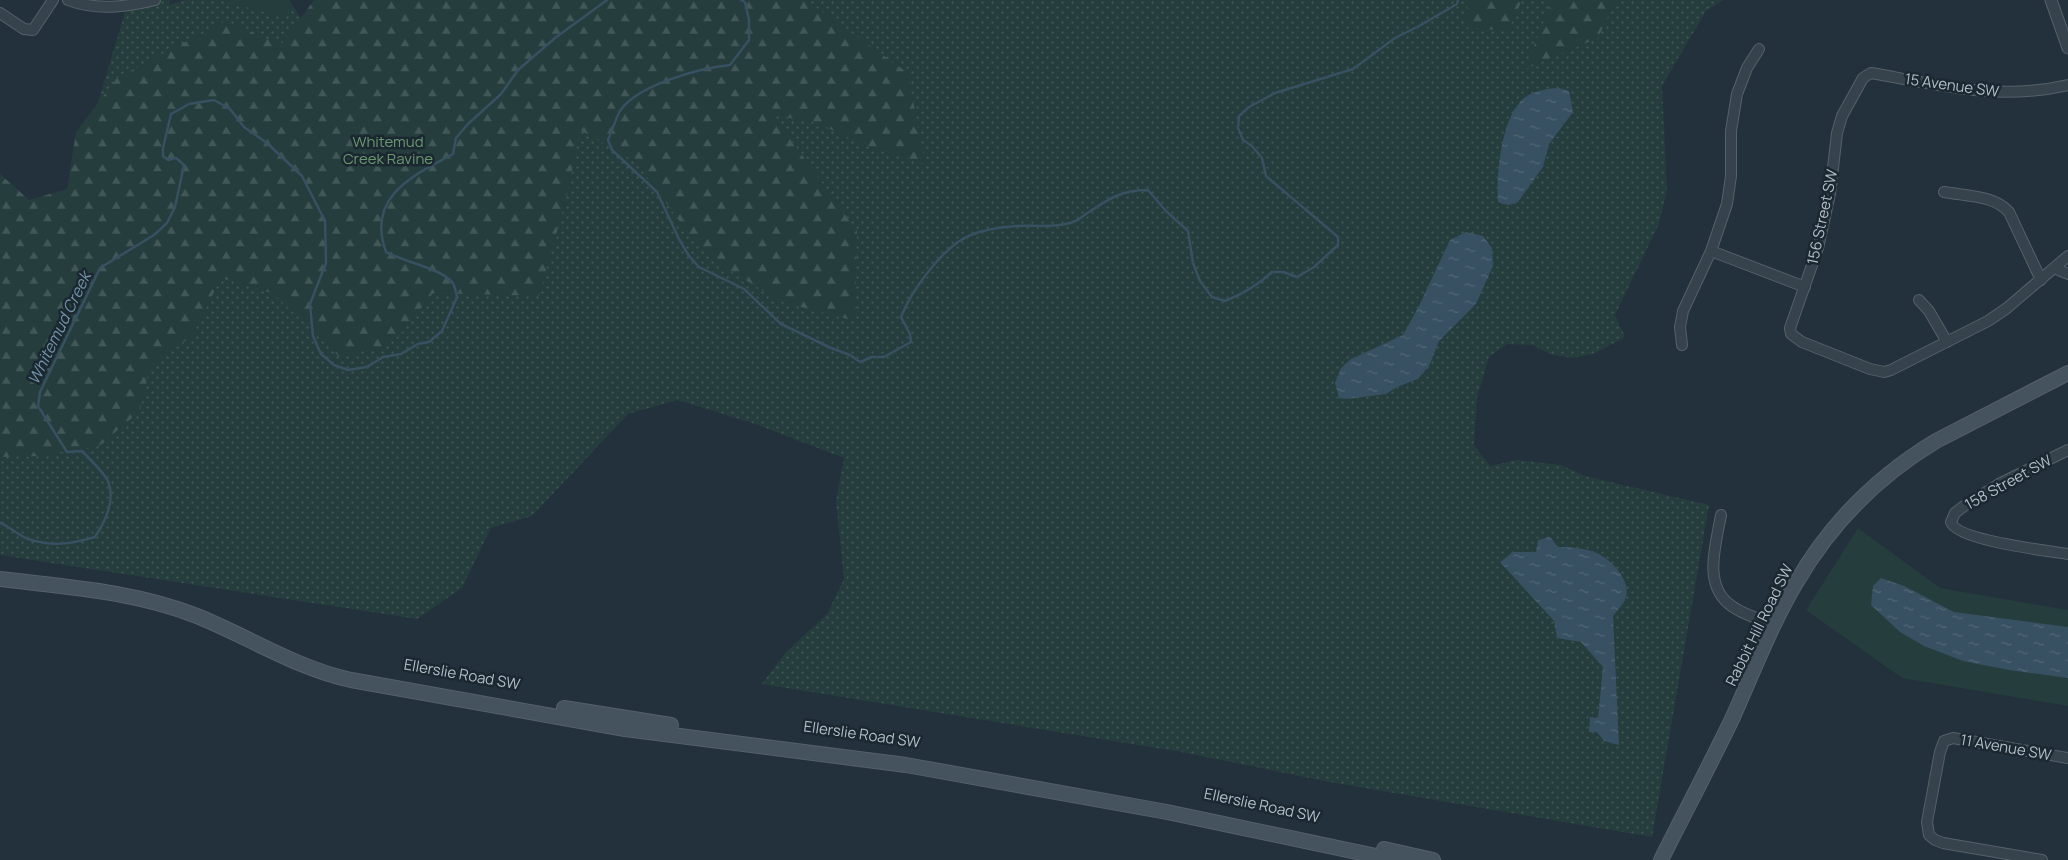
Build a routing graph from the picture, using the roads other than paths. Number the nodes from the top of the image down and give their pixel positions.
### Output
1 (53, 0) edge
2 (68, 0) edge
3 (156, 0) edge
4 (2051, 0) edge
5 (0, 13) edge
6 (1759, 48) dead end
7 (2068, 48) edge
8 (1866, 74) joint
9 (2068, 85) edge
10 (1944, 192) dead end
11 (1711, 251) junction
12 (2068, 256) edge
13 (2054, 268) junction
14 (2068, 274) edge
15 (2041, 280) junction
16 (1805, 287) junction
17 (1919, 300) dead end
18 (1947, 342) junction
19 (1682, 346) dead end
20 (2068, 373) edge
21 (2068, 450) edge
22 (1721, 515) dead end
23 (2068, 554) edge
24 (0, 578) edge
25 (1775, 625) junction
26 (283, 656) junction
27 (2068, 758) edge
28 (1369, 855) junction
29 (1384, 860) edge
30 (1395, 860) edge
31 (1433, 860) edge
32 (1661, 860) edge
33 (2042, 860) edge

1 - 5 street
2 - 3 street
4 - 7 street
6 - 11 street
8 - 9 street, 15 Avenue SW
8 - 16 street, 156 Street SW
10 - 15 street
11 - 16 street
11 - 19 street
12 - 13 street
13 - 14 street
13 - 15 street
15 - 18 street
16 - 18 street, 156 Street SW
17 - 18 street
20 - 25 main road, Rabbit Hill Road SW
21 - 23 street, 158 Street SW
22 - 25 street
24 - 26 main road, Ellerslie Road SW
25 - 32 main road, Rabbit Hill Road SW
26 - 28 main road, Ellerslie Road SW
26 - 31 main road, Ellerslie Road SW
27 - 33 street, 11 Avenue SW
28 - 29 main road
28 - 30 main road, Ellerslie Road SW

